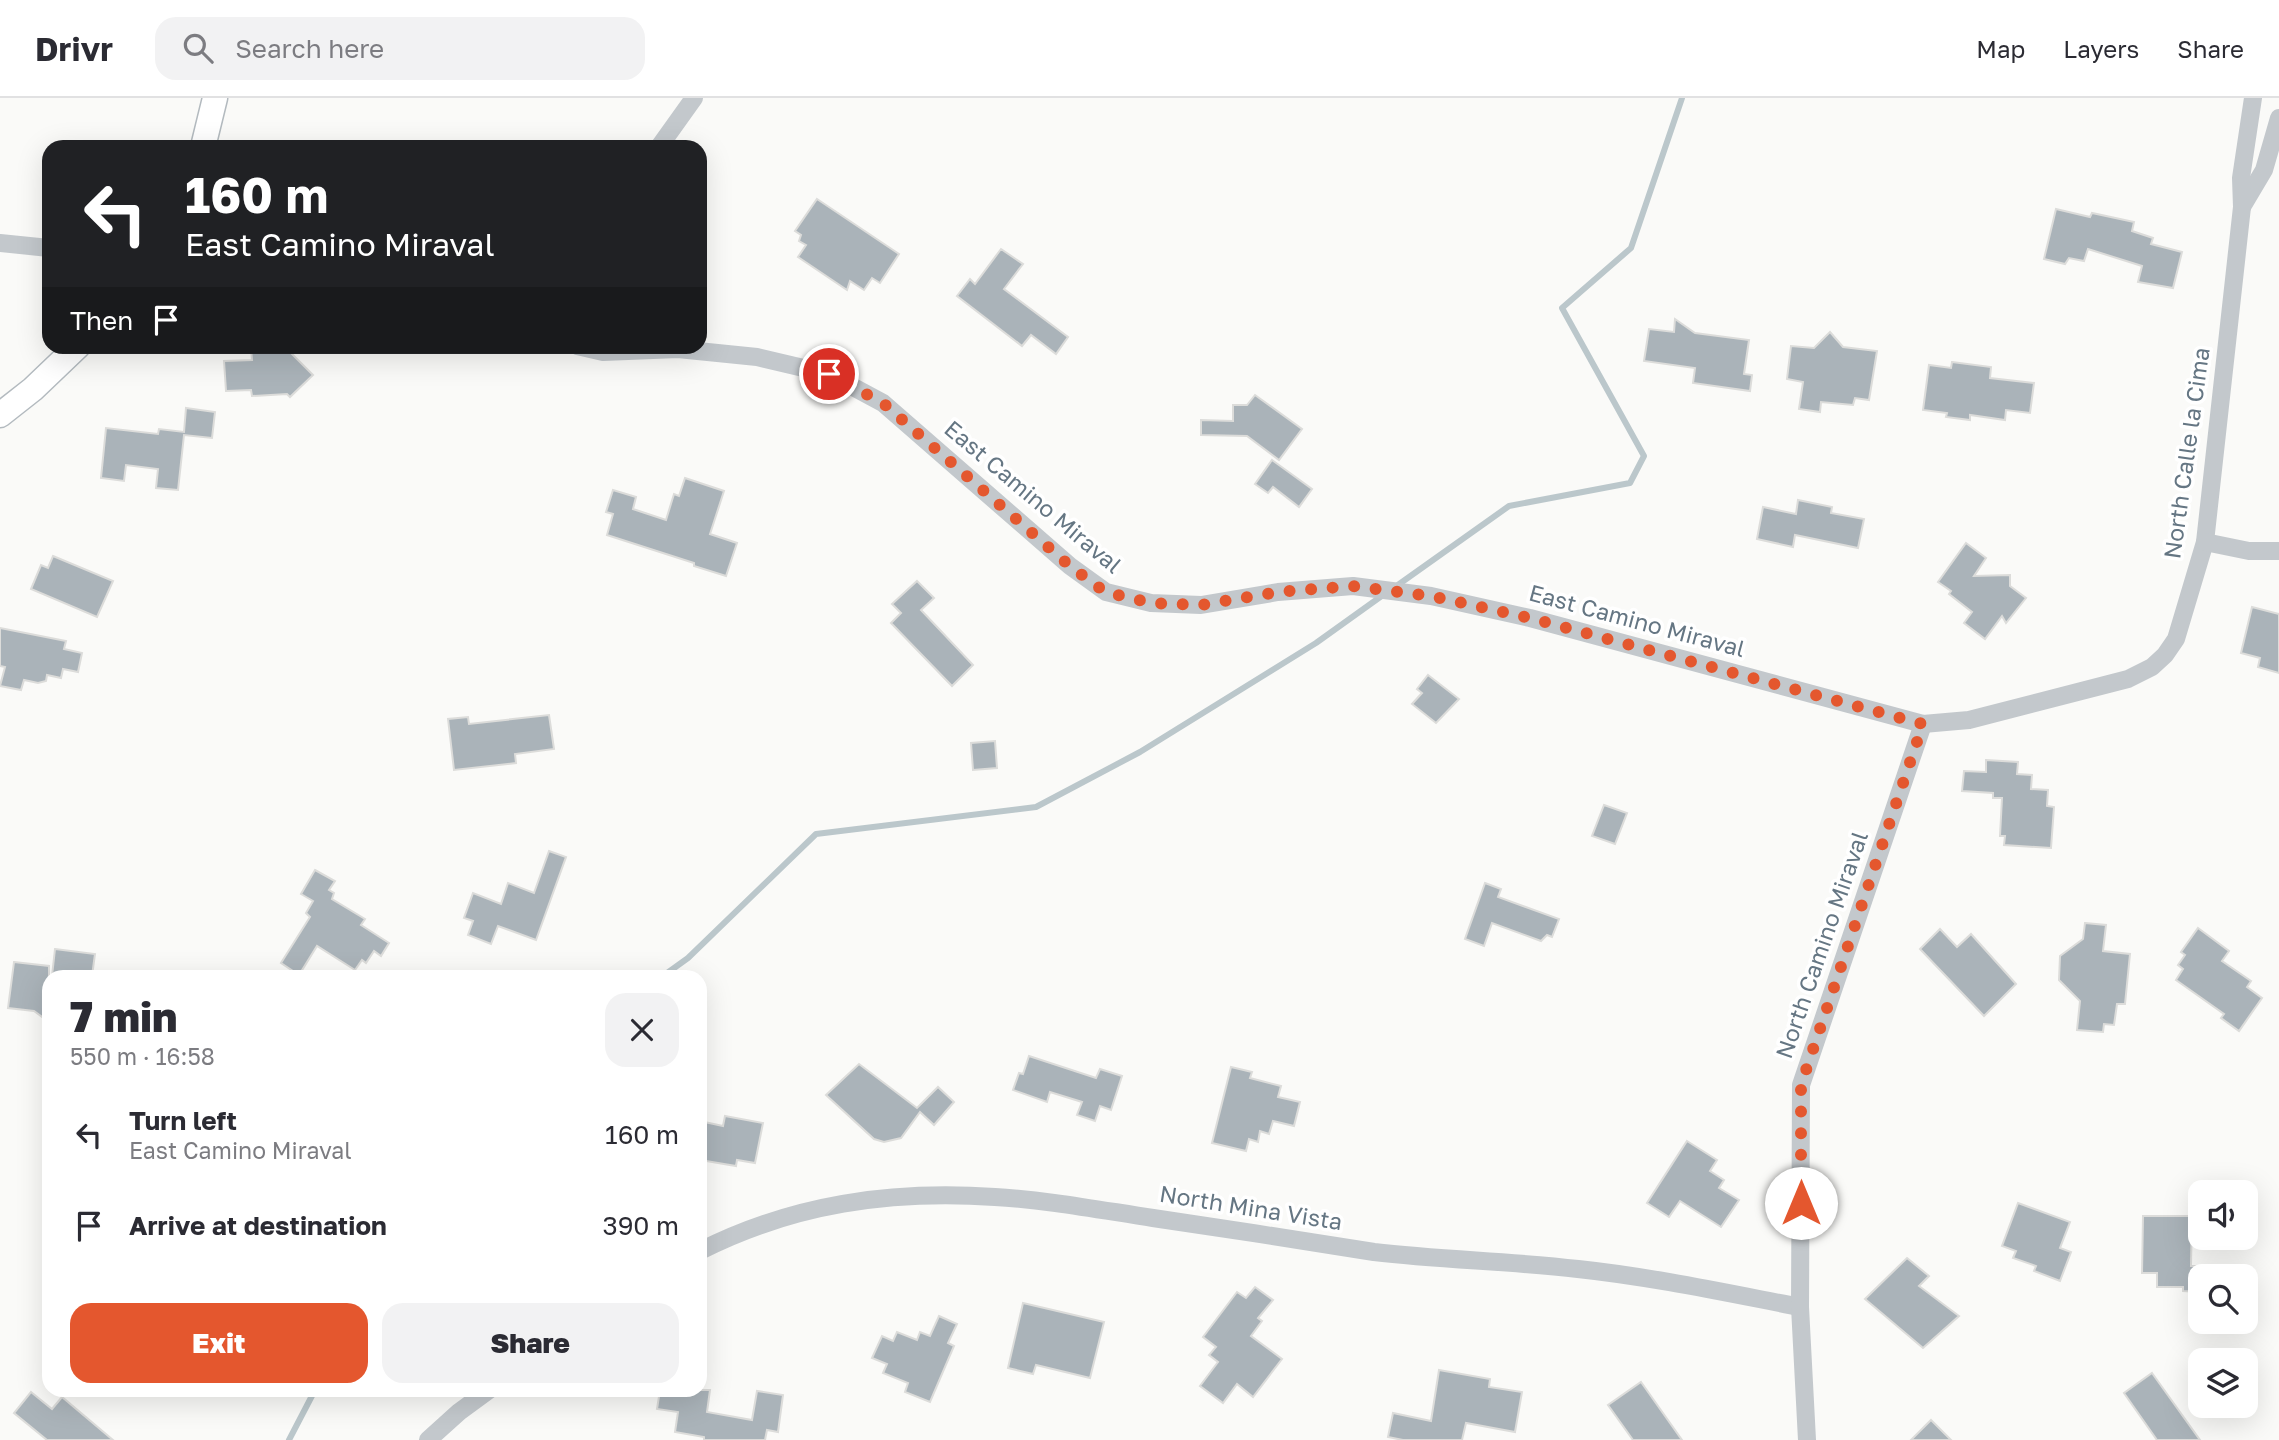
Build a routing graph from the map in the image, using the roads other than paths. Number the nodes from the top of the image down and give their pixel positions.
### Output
1 (215, 98) edge
2 (694, 98) edge
3 (2253, 98) edge
4 (2279, 118) edge
5 (205, 140) edge
6 (664, 140) edge
7 (2242, 207) junction
8 (0, 243) edge
9 (42, 246) edge
10 (707, 352) edge
11 (70, 354) edge
12 (0, 415) edge
13 (2205, 542) junction
14 (2279, 551) edge
15 (1923, 724) junction
16 (707, 1248) edge
17 (1801, 1307) junction
18 (479, 1397) edge
19 (429, 1440) edge
20 (1807, 1440) edge

1 - 5 main road
2 - 6 street
3 - 7 street, North Calle la Cima
4 - 7 street, North Calle la Cima
7 - 13 street, North Calle la Cima
8 - 9 street
10 - 15 street, East Camino Miraval
11 - 12 main road
13 - 14 street
13 - 15 street, North Calle la Cima
15 - 17 street, North Camino Miraval
16 - 17 street, North Mina Vista
17 - 20 street, North Camino Miraval
18 - 19 street

